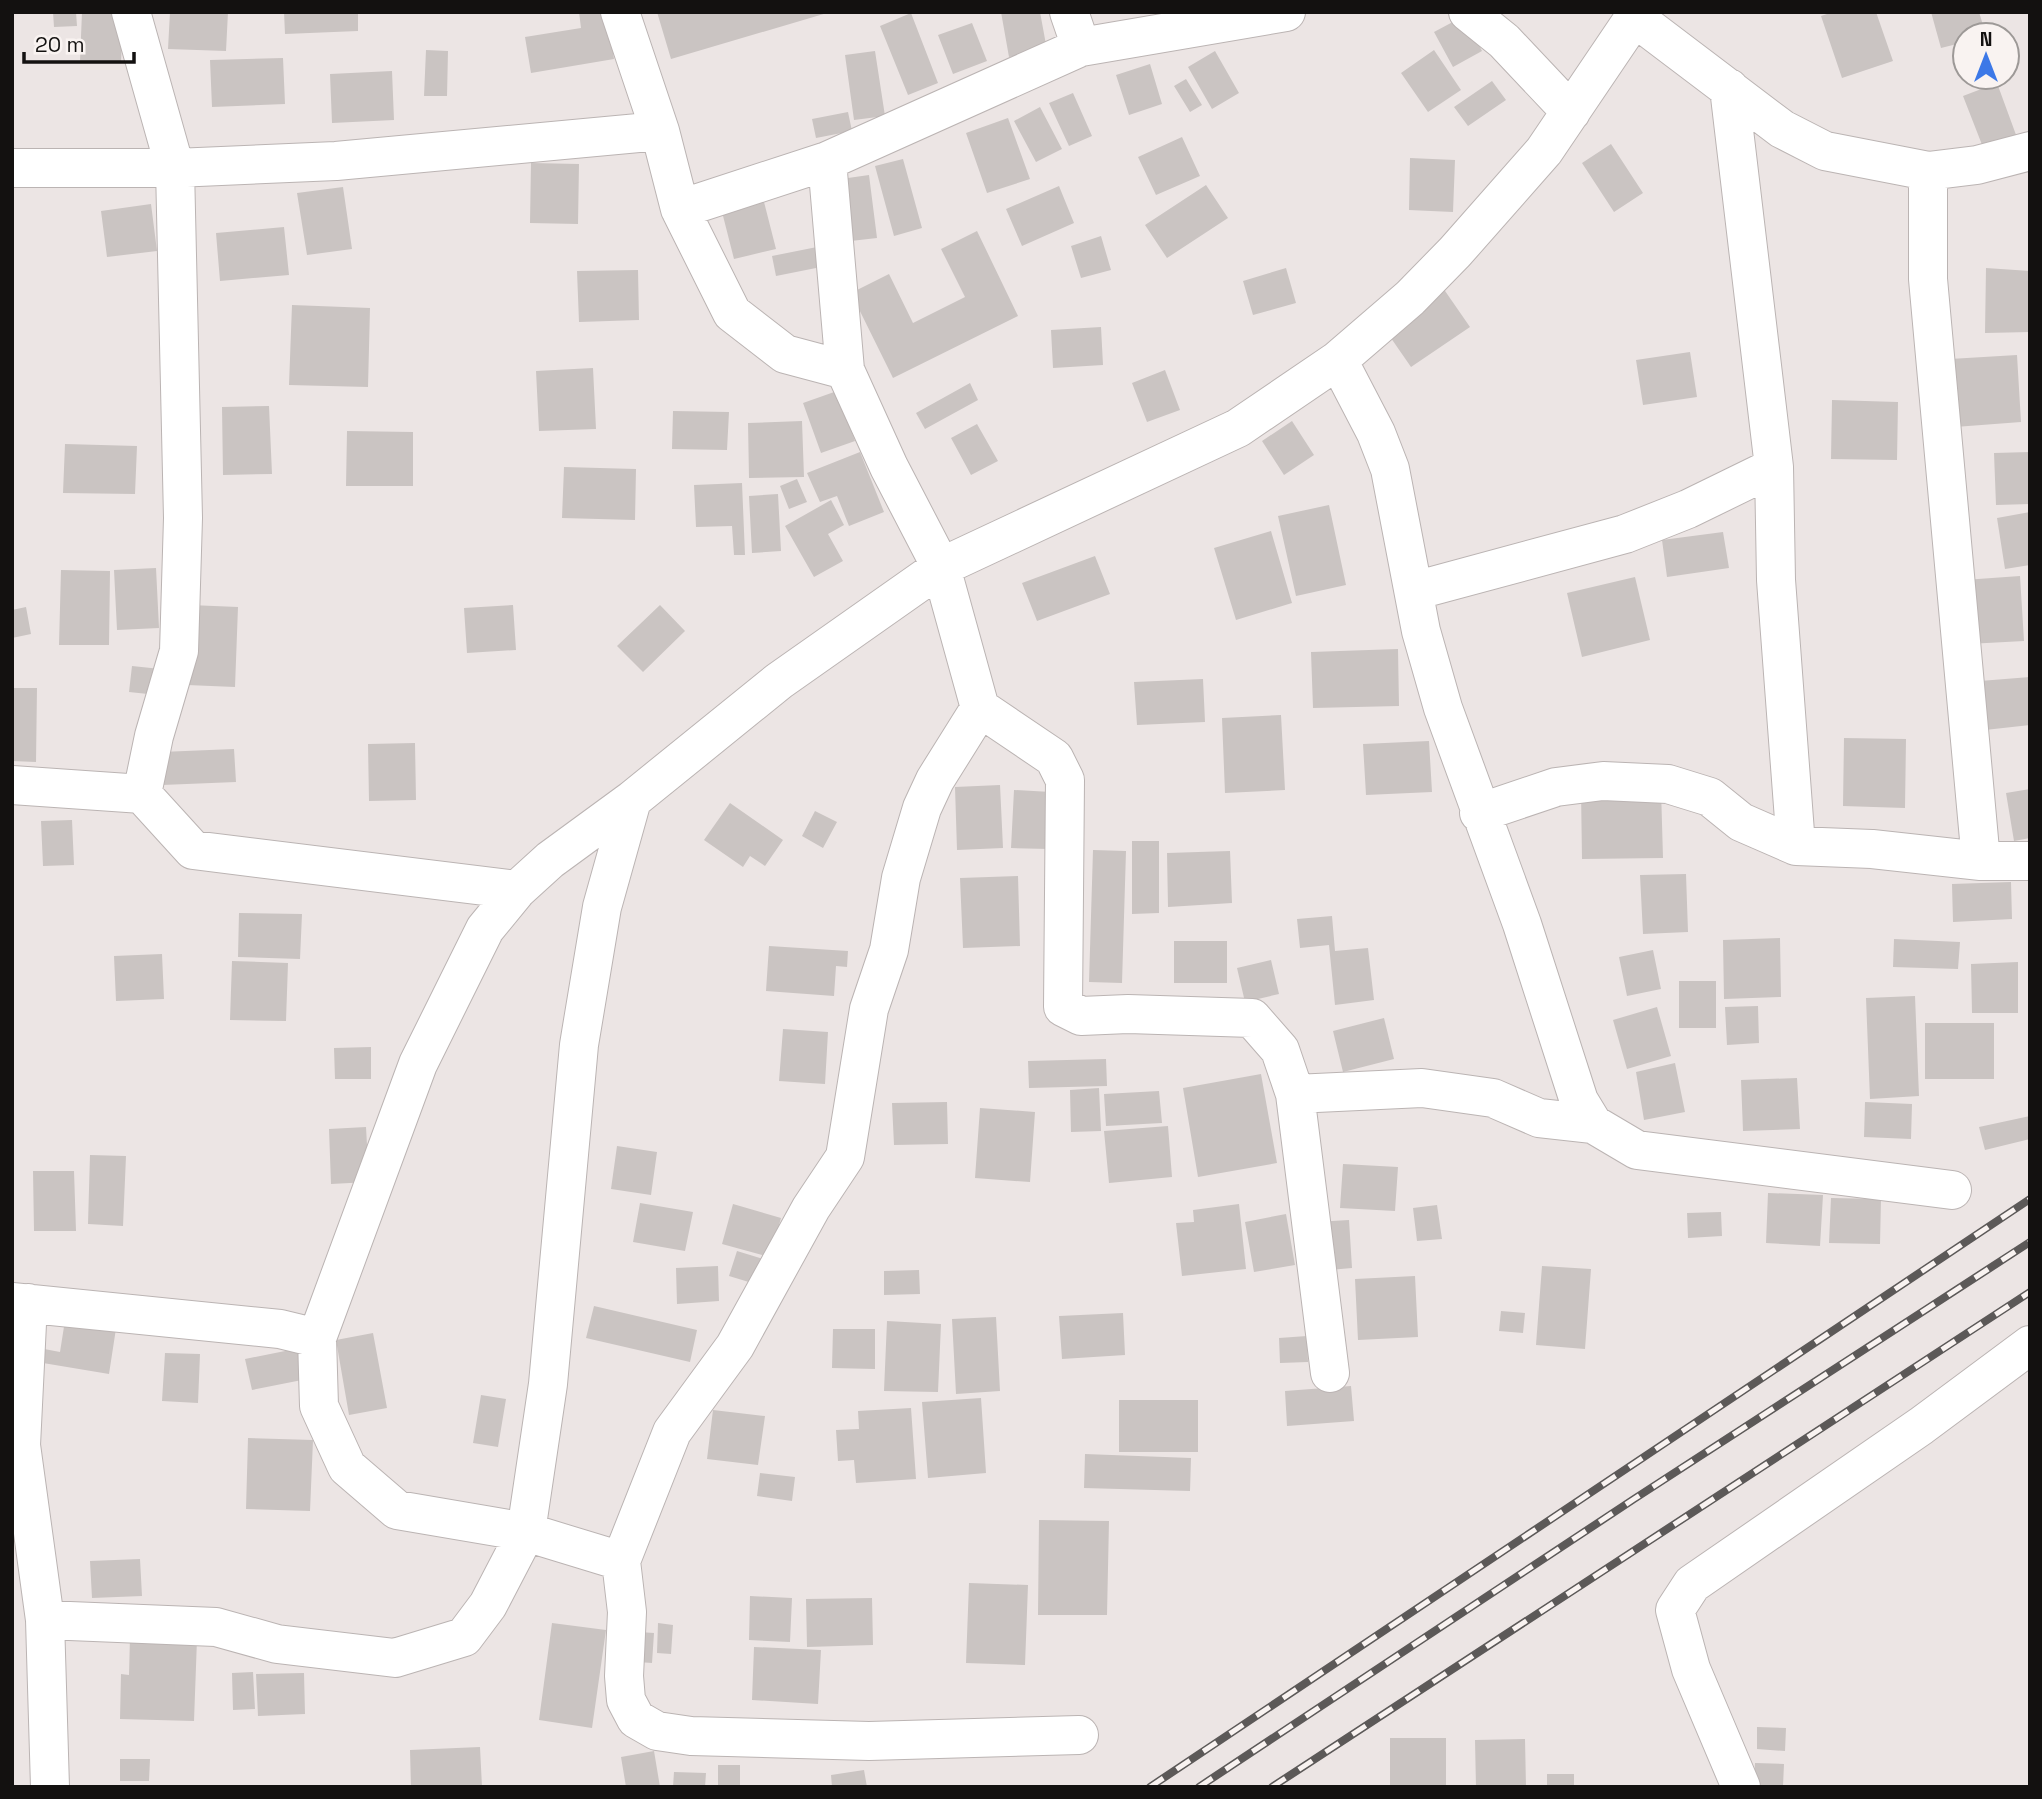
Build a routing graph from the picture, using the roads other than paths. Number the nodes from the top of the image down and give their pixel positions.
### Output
1 (131, 12) edge
2 (620, 12) edge
3 (1286, 12) edge
4 (1468, 12) edge
5 (1636, 15) edge
6 (1075, 30) edge
7 (1729, 88) junction
8 (1571, 112) junction
9 (660, 131) junction
10 (2030, 151) edge
11 (827, 161) junction
12 (12, 168) edge
13 (175, 168) junction
14 (1928, 171) junction
15 (680, 209) junction
16 (1338, 360) junction
17 (845, 370) junction
18 (1774, 467) junction
19 (941, 567) junction
20 (1414, 591) junction
21 (980, 708) junction
22 (12, 785) edge
23 (142, 794) junction
24 (632, 800) junction
25 (1479, 813) junction
26 (1796, 846) junction
27 (2030, 860) edge
28 (1981, 861) junction
29 (517, 890) junction
30 (1295, 1094) junction
31 (1593, 1124) junction
32 (1952, 1190) dead end
33 (20, 1303) edge
34 (317, 1338) junction
35 (2030, 1345) edge
36 (1330, 1373) dead end
37 (526, 1532) junction
38 (621, 1561) junction
39 (45, 1620) junction
40 (1079, 1735) dead end
41 (50, 1787) edge
42 (1741, 1787) edge

1 - 13 street
2 - 9 street
3 - 6 street
4 - 8 street
5 - 7 street
5 - 8 street
6 - 11 street
7 - 14 street
7 - 18 street
8 - 16 street
9 - 13 street
9 - 15 street
10 - 14 street
11 - 15 street
11 - 17 street
12 - 13 street
13 - 23 street
14 - 28 street
15 - 17 street
16 - 19 street
16 - 20 street
17 - 19 street
18 - 20 street
18 - 26 street
19 - 21 street
19 - 24 street
20 - 25 street
21 - 30 street
21 - 38 street
22 - 23 street
23 - 29 street
24 - 29 street
24 - 37 street
25 - 26 street
25 - 31 street
26 - 28 street
27 - 28 street
29 - 34 street
30 - 31 street
30 - 36 street
31 - 32 street
33 - 34 street
33 - 39 street
34 - 37 street
35 - 42 street
37 - 38 street
37 - 39 street
38 - 40 street
39 - 41 street

